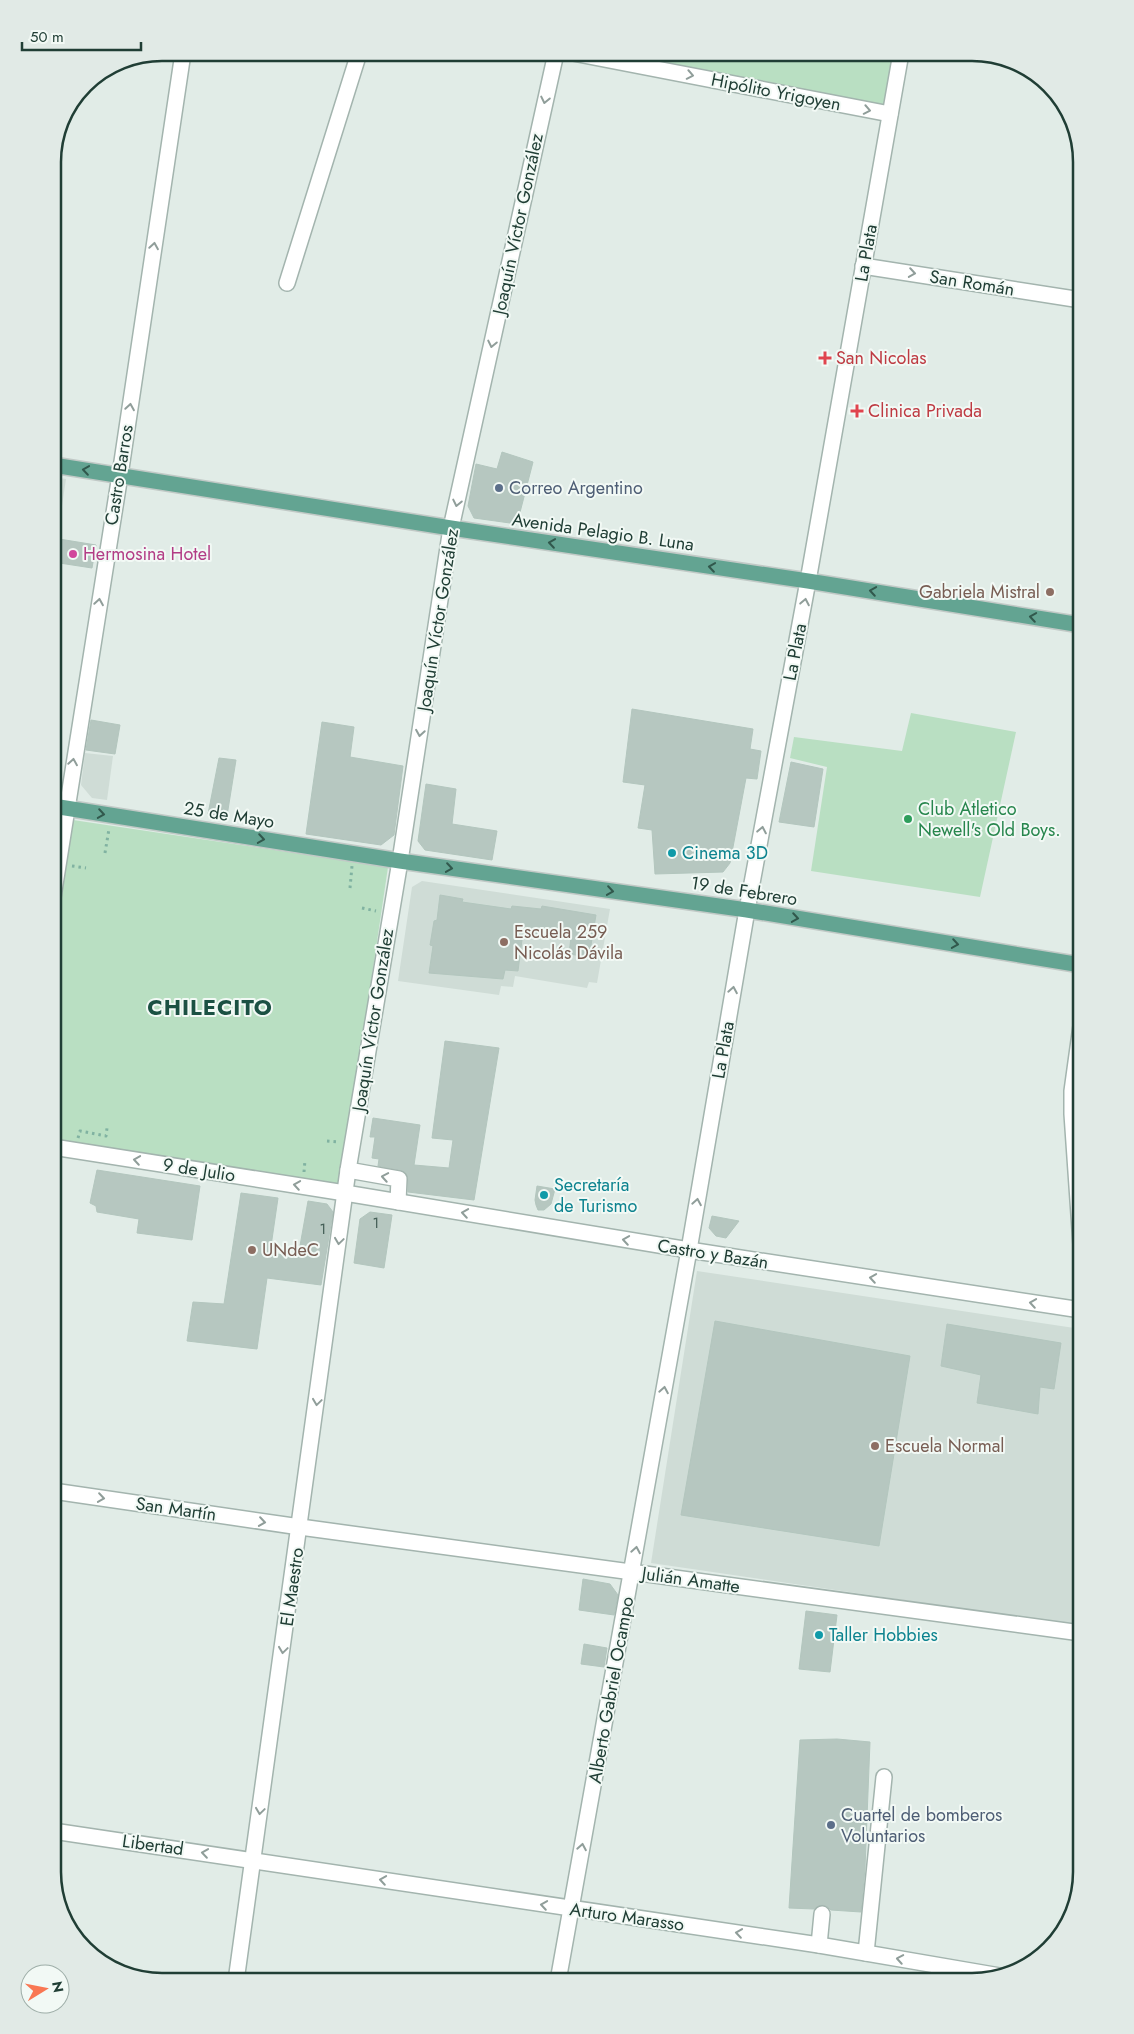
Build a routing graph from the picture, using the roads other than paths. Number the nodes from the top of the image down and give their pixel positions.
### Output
1 (182, 61) edge
2 (356, 61) edge
3 (554, 61) edge
4 (615, 61) edge
5 (900, 61) edge
6 (890, 114) junction
7 (863, 266) junction
8 (287, 284) dead end
9 (1073, 299) edge
10 (61, 466) edge
11 (120, 475) junction
12 (452, 528) junction
13 (808, 581) junction
14 (1073, 624) edge
15 (61, 796) edge
16 (61, 807) edge
17 (400, 862) junction
18 (747, 910) junction
19 (1073, 963) edge
20 (1073, 1084) edge
21 (1073, 1127) edge
22 (61, 1148) edge
23 (348, 1170) junction
24 (345, 1193) junction
25 (398, 1202) junction
26 (689, 1250) junction
27 (1073, 1309) edge
28 (61, 1492) edge
29 (300, 1527) junction
30 (632, 1572) junction
31 (1073, 1632) edge
32 (884, 1777) dead end
33 (61, 1832) edge
34 (253, 1860) junction
35 (571, 1909) junction
36 (822, 1914) dead end
37 (819, 1945) junction
38 (866, 1953) junction
39 (237, 1973) edge
40 (559, 1973) edge
41 (949, 1973) edge

11 -> 1 street, Castro Barros
2 - 8 street
3 -> 12 street, Joaquín Víctor González
4 -> 6 street, Hipólito Yrigoyen
5 - 6 street, La Plata
6 - 7 street, La Plata
7 -> 9 street, San Román
7 - 13 street, La Plata
11 -> 10 main road, Avenida Pelagio B. Luna
11 - 12 main road, Avenida Pelagio B. Luna
15 -> 11 street, Castro Barros
13 -> 12 main road, Avenida Pelagio B. Luna
12 -> 17 street, Joaquín Víctor González
14 -> 13 main road, Avenida Pelagio B. Luna
18 -> 13 street, La Plata
16 -> 17 main road, 25 de Mayo
17 -> 18 main road, 19 de Febrero
17 - 23 street, Joaquín Víctor González
18 -> 19 main road, 19 de Febrero
26 -> 18 street, La Plata
20 - 21 street
24 -> 22 street, 9 de Julio
23 - 24 street, Joaquín Víctor González
25 -> 23 street
24 - 25 street, Castro y Bazán
24 -> 29 street, El Maestro
26 -> 25 street, Castro y Bazán
27 -> 26 street, Castro y Bazán
30 -> 26 street, Alberto Gabriel Ocampo
28 -> 29 street, San Martín
29 - 30 street, Julián Amatte
29 -> 34 street, El Maestro
30 - 31 street, Julián Amatte
35 -> 30 street, Alberto Gabriel Ocampo
32 - 38 street
34 -> 33 street, Libertad
35 -> 34 street, Arturo Marasso
34 - 39 street, El Maestro
37 -> 35 street, Arturo Marasso
35 - 40 street, Alberto Gabriel Ocampo
36 - 37 street
37 - 38 street, Arturo Marasso
41 -> 38 street, Arturo Marasso

